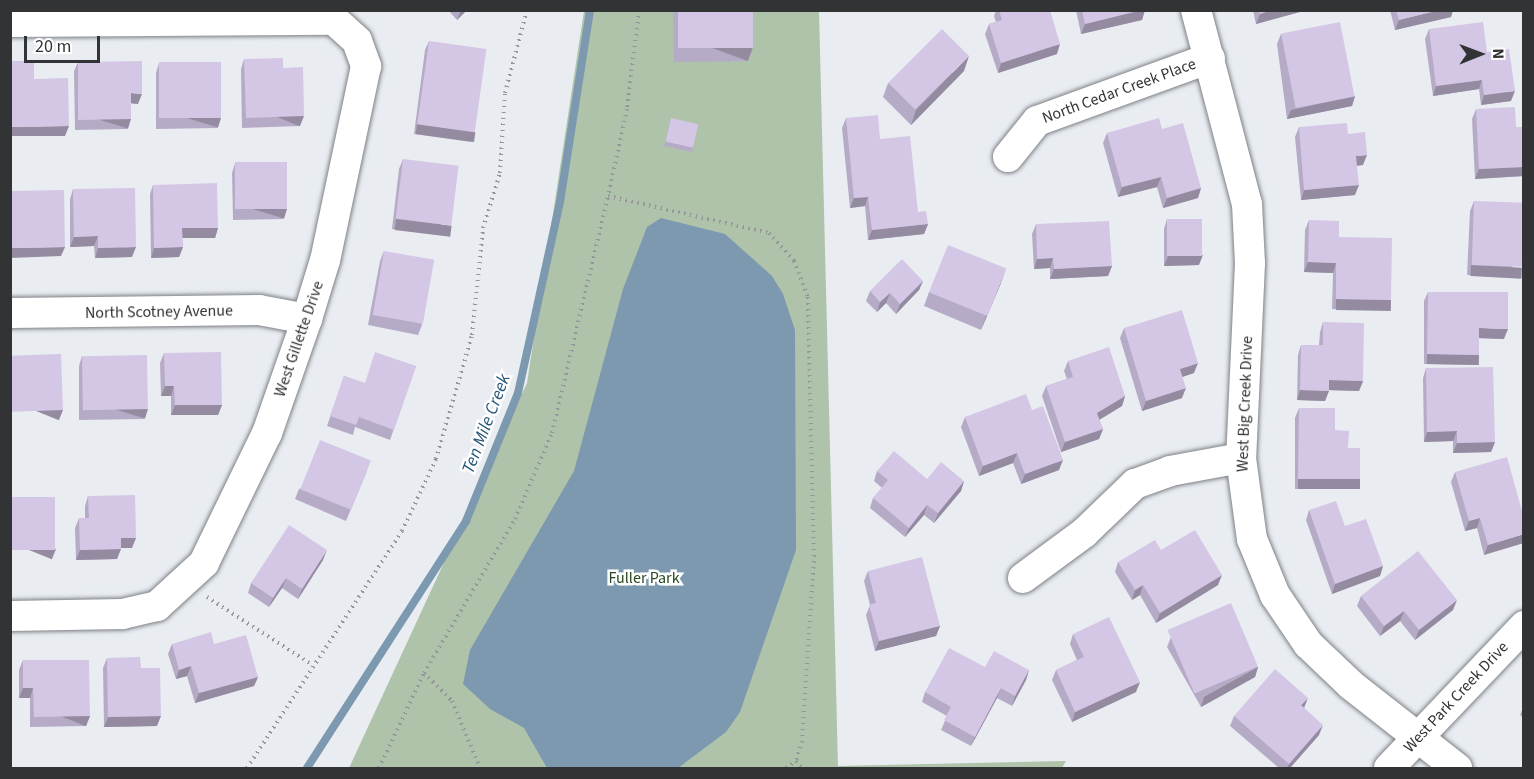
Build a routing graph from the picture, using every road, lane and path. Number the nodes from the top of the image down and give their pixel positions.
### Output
1 (527, 10) edge
2 (1197, 10) edge
3 (639, 11) edge
4 (10, 22) edge
5 (1210, 58) junction
6 (1008, 157) dead end
7 (608, 196) junction
8 (10, 313) edge
9 (307, 319) junction
10 (1241, 458) junction
11 (1023, 578) dead end
12 (206, 597) dead end
13 (10, 616) edge
14 (1524, 626) edge
15 (311, 664) junction
16 (424, 673) junction
17 (1417, 738) junction
18 (796, 761) junction
19 (247, 768) edge
20 (379, 768) edge
21 (480, 768) edge
22 (786, 768) edge
23 (802, 768) edge
24 (1389, 768) edge
25 (1457, 768) edge

1 - 15 path
2 - 5 street, West Big Creek Drive
3 - 7 path
4 - 9 street, West Gillette Drive
5 - 6 street, North Cedar Creek Place
5 - 10 street, West Big Creek Drive
7 - 16 path
7 - 18 path
8 - 9 street, North Scotney Avenue
9 - 13 street, West Gillette Drive
10 - 11 street
10 - 17 street, West Big Creek Drive
12 - 15 path
14 - 17 street, West Park Creek Drive
15 - 19 path
16 - 20 path
16 - 21 path
17 - 24 street, West Park Creek Drive
17 - 25 street, West Big Creek Drive
18 - 22 path
18 - 23 path

